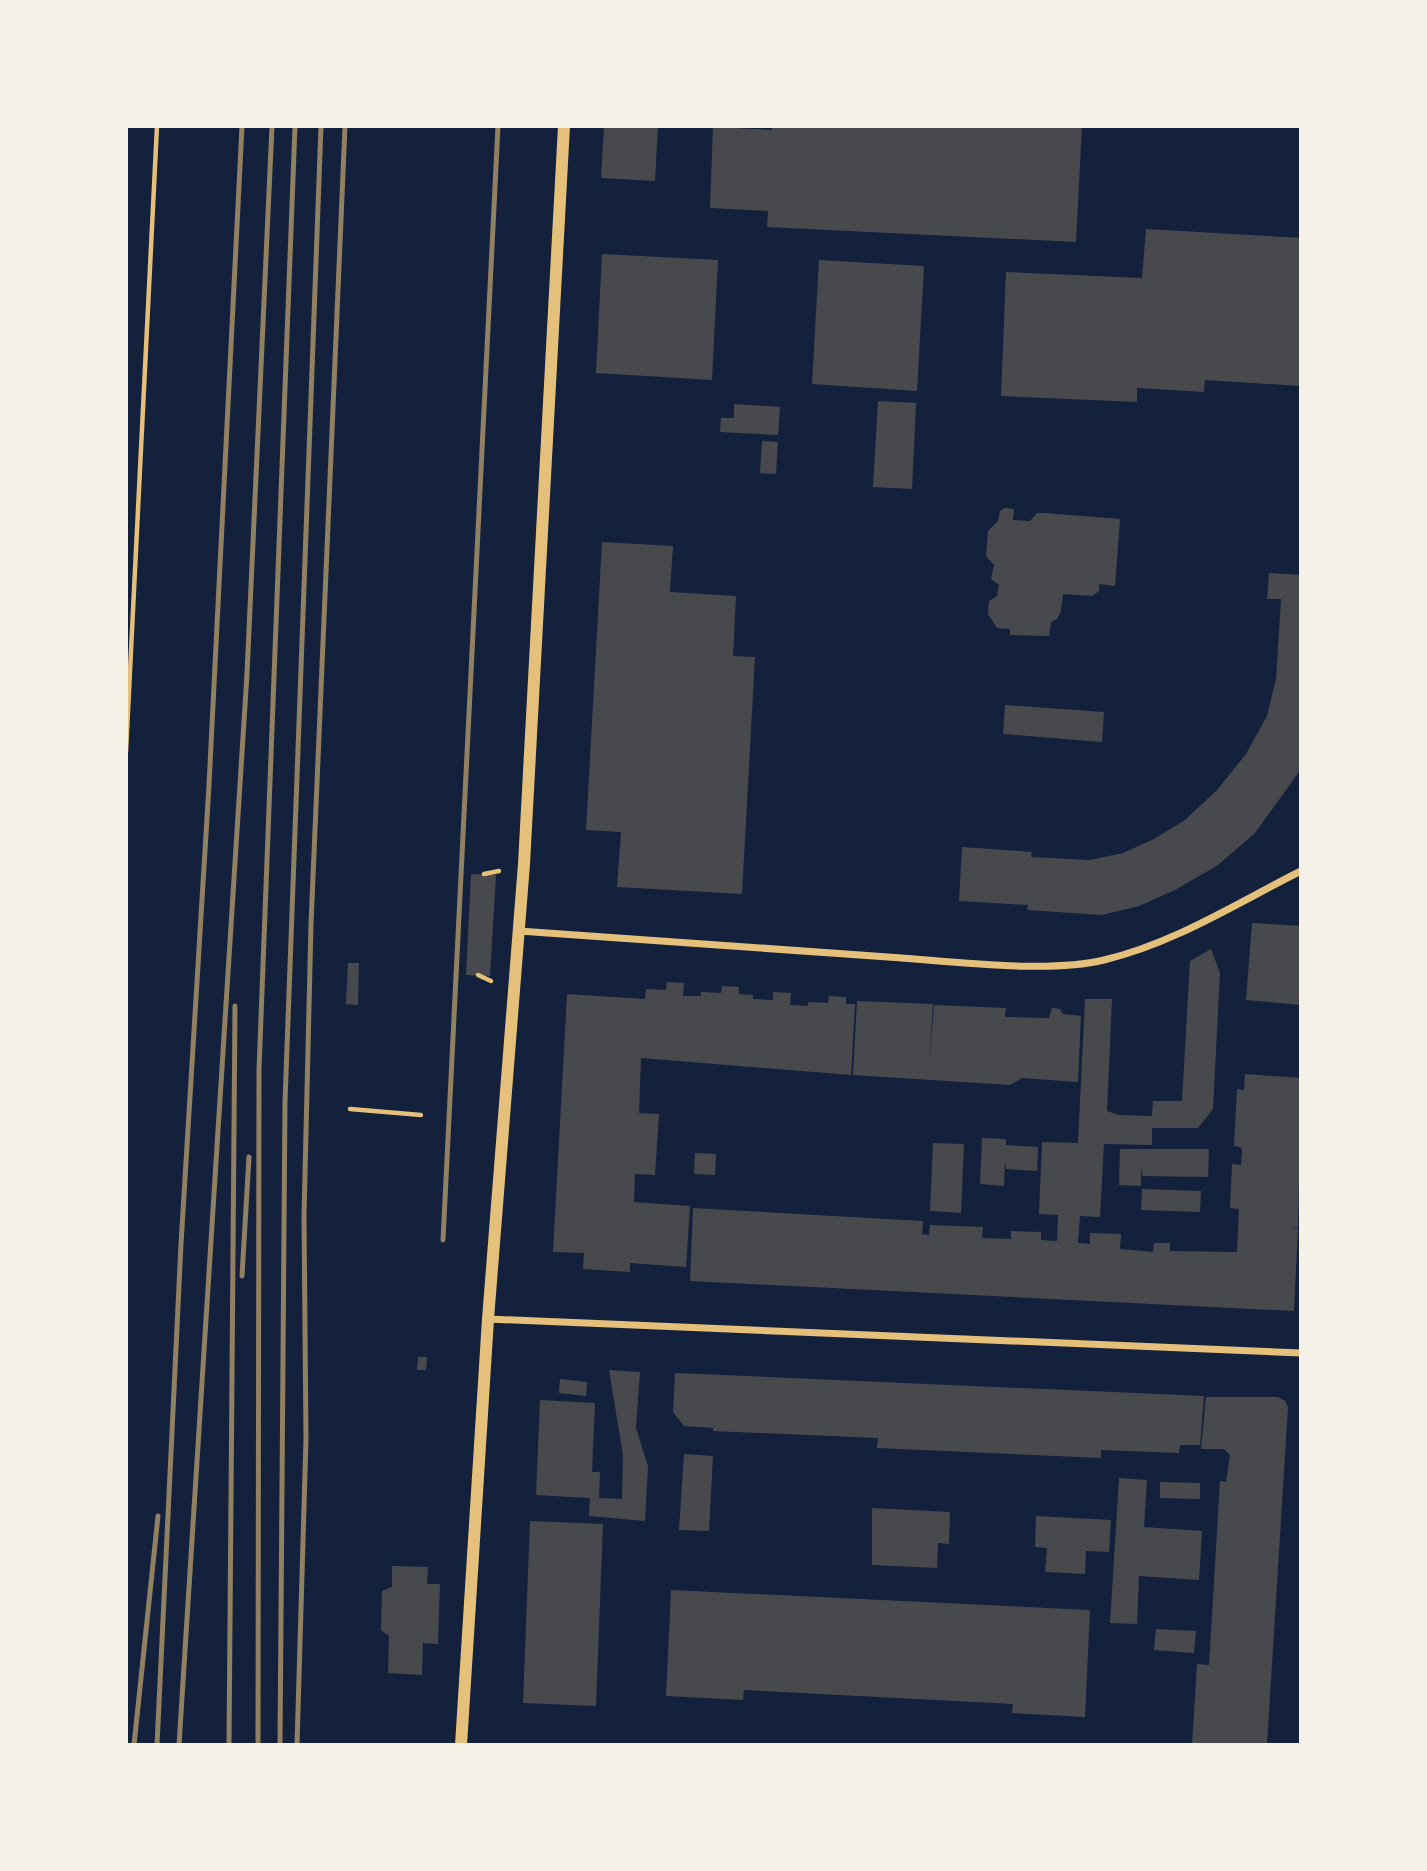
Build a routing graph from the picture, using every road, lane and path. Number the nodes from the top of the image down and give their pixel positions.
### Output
1 (158, 126) edge
2 (564, 126) edge
3 (126, 752) edge
4 (1301, 871) edge
5 (519, 931) junction
6 (350, 1109) dead end
7 (421, 1115) dead end
8 (488, 1320) junction
9 (1301, 1353) edge
10 (461, 1745) edge

1 - 3 path
2 - 5 street
4 - 5 street
5 - 8 street
6 - 7 path
8 - 9 street
8 - 10 street

